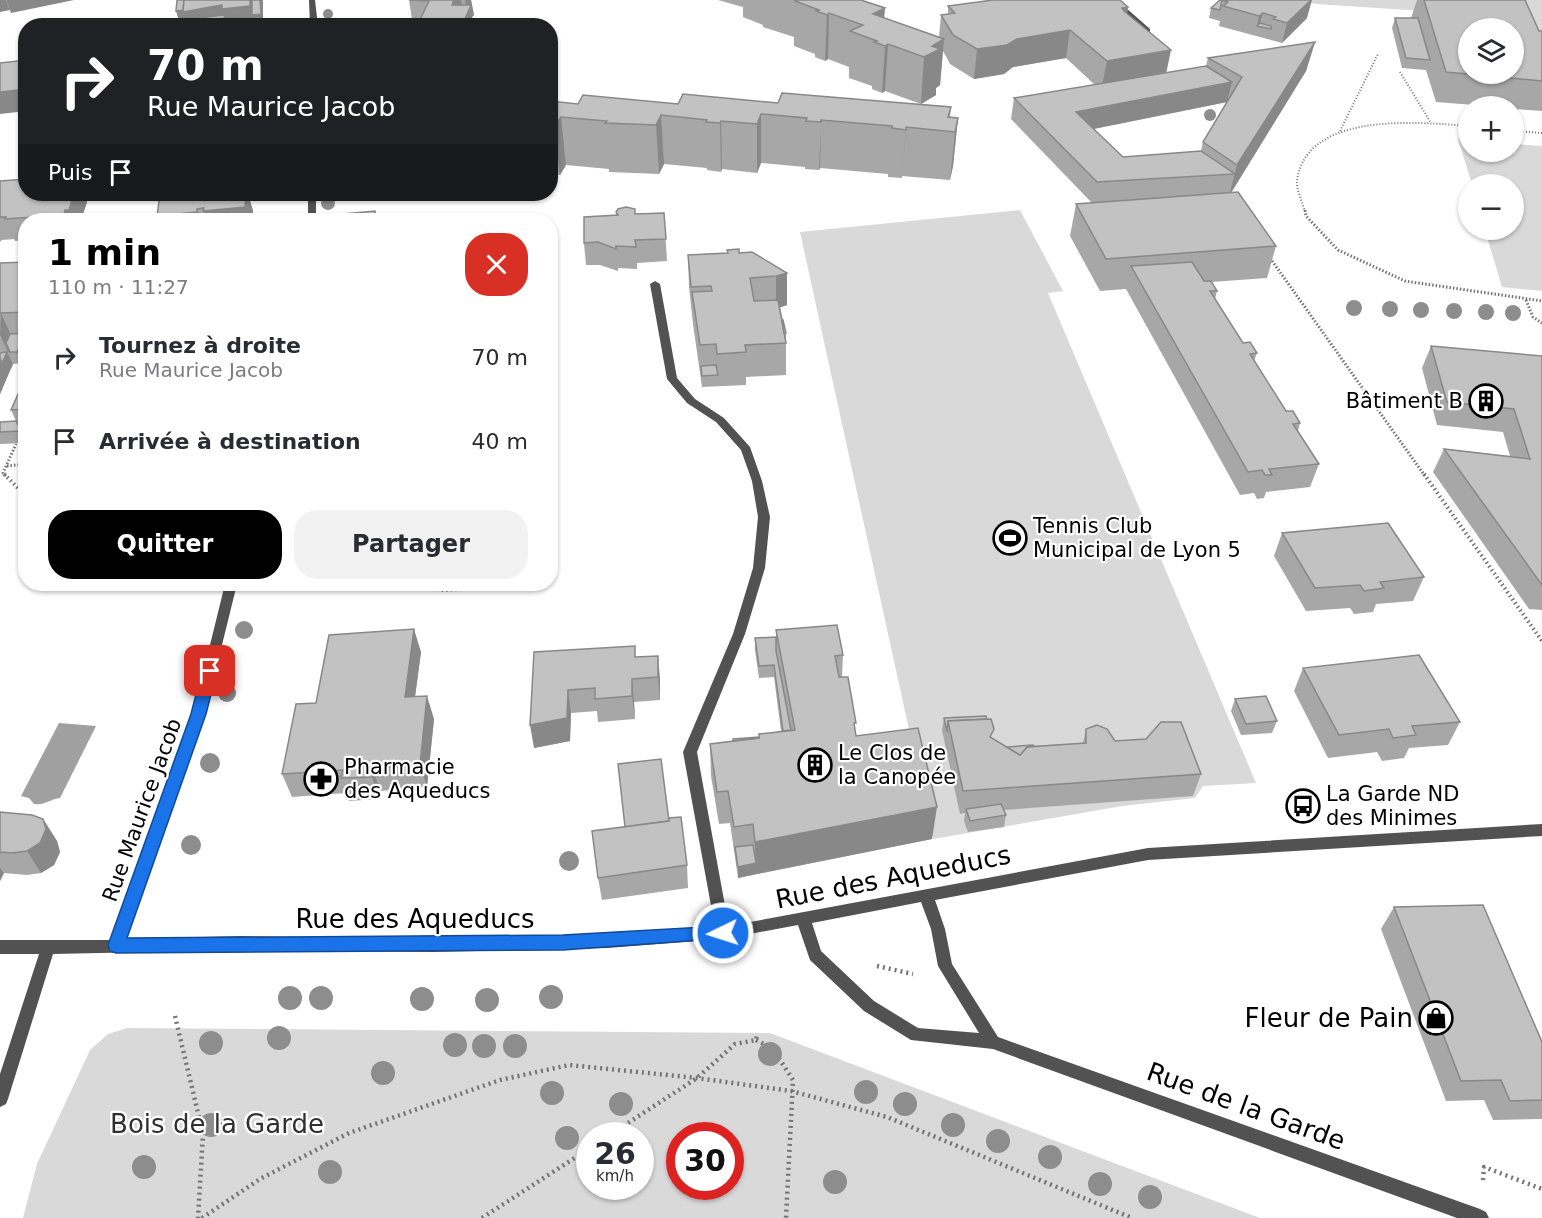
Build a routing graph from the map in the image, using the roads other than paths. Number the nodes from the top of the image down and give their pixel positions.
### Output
1 (312, 0) edge
2 (1113, 0) edge
3 (313, 18) edge
4 (1155, 39) edge
5 (655, 284) dead end
6 (229, 591) edge
7 (1542, 830) edge
8 (926, 896) junction
9 (804, 920) junction
10 (723, 933) junction
11 (116, 945) junction
12 (0, 947) edge
13 (48, 948) junction
14 (993, 1042) junction
15 (0, 1099) edge
16 (1480, 1218) edge

1 - 3 street
2 - 4 street
5 - 10 street
6 - 11 street, Rue Maurice Jacob
7 - 8 street, Rue des Aqueducs
8 - 9 street, Rue des Aqueducs
8 - 14 street
9 - 10 street, Rue des Aqueducs
9 - 14 street, Rue de la Garde
10 - 11 street, Rue des Aqueducs
11 - 13 street, Rue des Aqueducs
12 - 13 street, Rue des Aqueducs
13 - 15 street
14 - 16 street, Rue de la Garde

